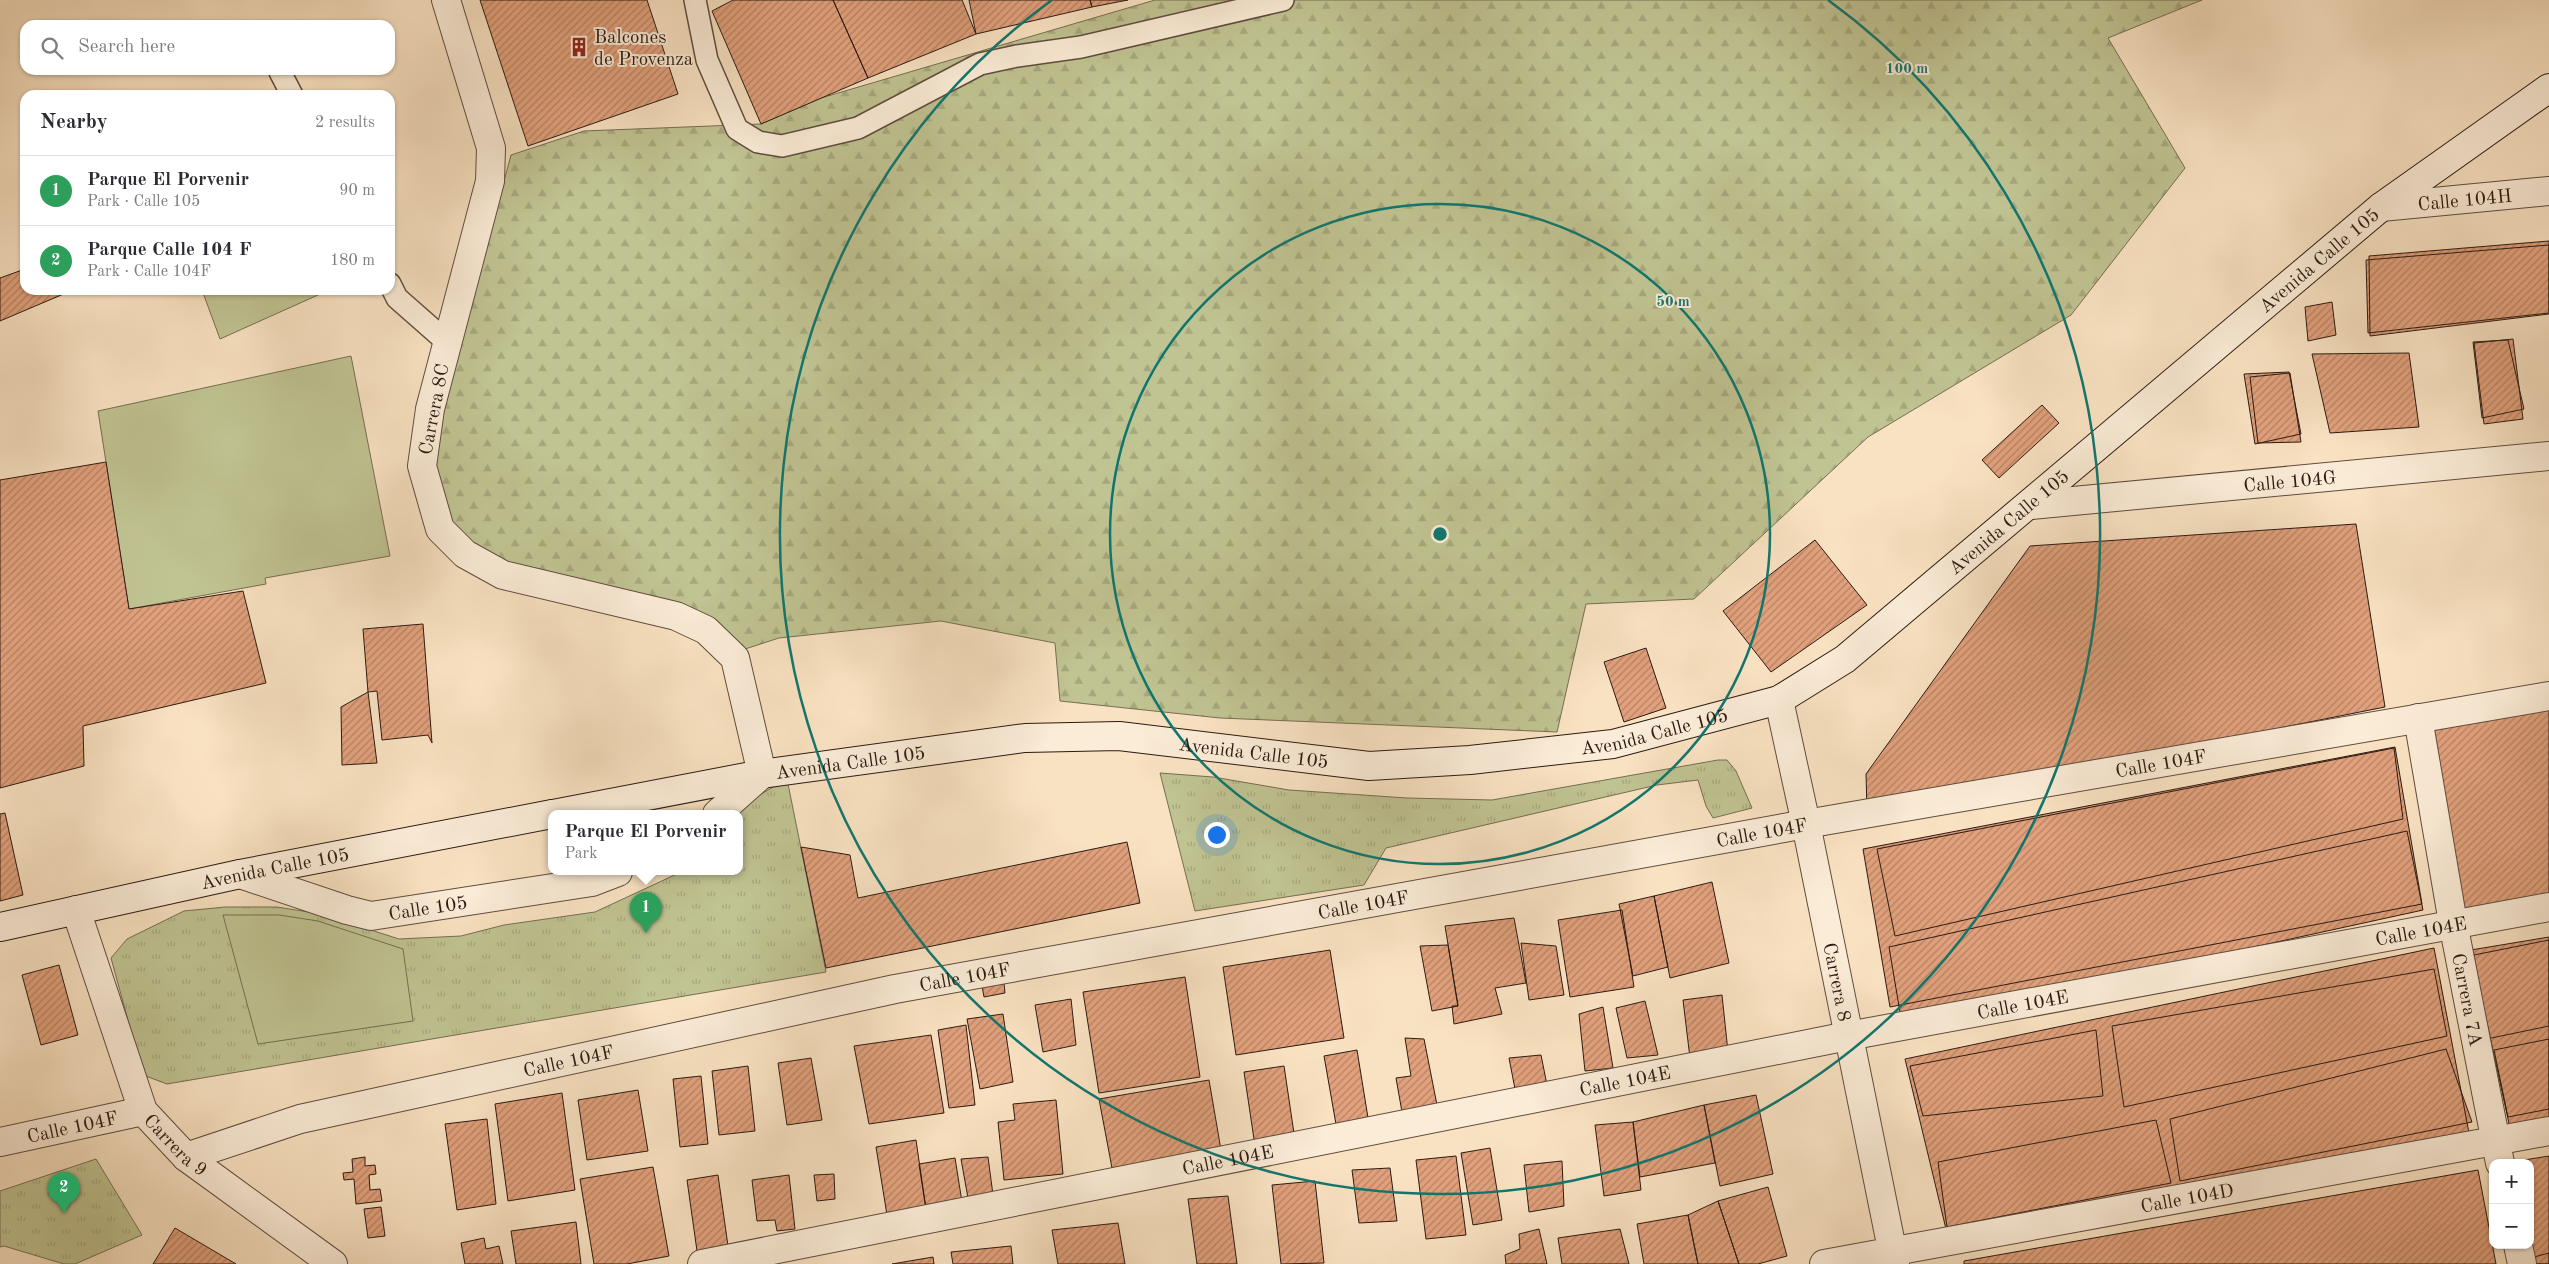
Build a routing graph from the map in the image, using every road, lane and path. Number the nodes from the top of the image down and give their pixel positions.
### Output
1 (446, 0) edge
2 (695, 0) edge
3 (1283, 0) edge
4 (282, 75) edge
5 (2549, 88) edge
6 (289, 90) edge
7 (2549, 191) edge
8 (2381, 207) junction
9 (395, 293) edge
10 (447, 342) junction
11 (2549, 456) edge
12 (2031, 504) junction
13 (2549, 696) edge
14 (1779, 700) junction
15 (2418, 718) junction
16 (762, 774) junction
17 (574, 810) edge
18 (722, 810) edge
19 (548, 815) edge
20 (1806, 824) junction
21 (240, 874) junction
22 (610, 875) edge
23 (2549, 907) edge
24 (76, 910) junction
25 (2453, 923) junction
26 (0, 927) edge
27 (1848, 1036) junction
28 (144, 1111) junction
29 (2549, 1131) edge
30 (0, 1142) edge
31 (2498, 1152) edge
32 (186, 1157) junction
33 (2519, 1249) edge
34 (1894, 1257) edge
35 (333, 1264) edge
36 (702, 1264) edge
37 (1824, 1264) edge
38 (2522, 1264) edge

1 - 10 street, Carrera 8C
2 - 3 lane
4 - 6 lane
5 - 8 street, Avenida Calle 105
7 - 8 street, Calle 104H
8 - 12 street, Avenida Calle 105
9 - 10 lane
10 - 16 street, Carrera 8C
11 - 12 street, Calle 104G
12 - 14 street, Avenida Calle 105
13 - 15 street, Calle 104F
14 - 16 street, Avenida Calle 105
14 - 20 street, Carrera 8
15 - 20 street, Calle 104F
15 - 25 street, Carrera 7A
16 - 17 street, Avenida Calle 105
16 - 18 street
19 - 21 street, Avenida Calle 105
20 - 27 street, Carrera 8
20 - 32 street, Calle 104F
21 - 22 street, Calle 105
21 - 24 street, Avenida Calle 105
23 - 25 street, Calle 104E
24 - 26 street, Avenida Calle 105
24 - 28 street, Carrera 9
25 - 27 street, Calle 104E
25 - 31 street, Carrera 7A
27 - 34 street, Carrera 8
27 - 36 street, Calle 104E
28 - 30 street, Calle 104F
28 - 32 street, Carrera 9
29 - 31 street, Calle 104D
31 - 34 street, Calle 104D
32 - 35 street, Carrera 9
33 - 38 street
34 - 37 street, Calle 104D

